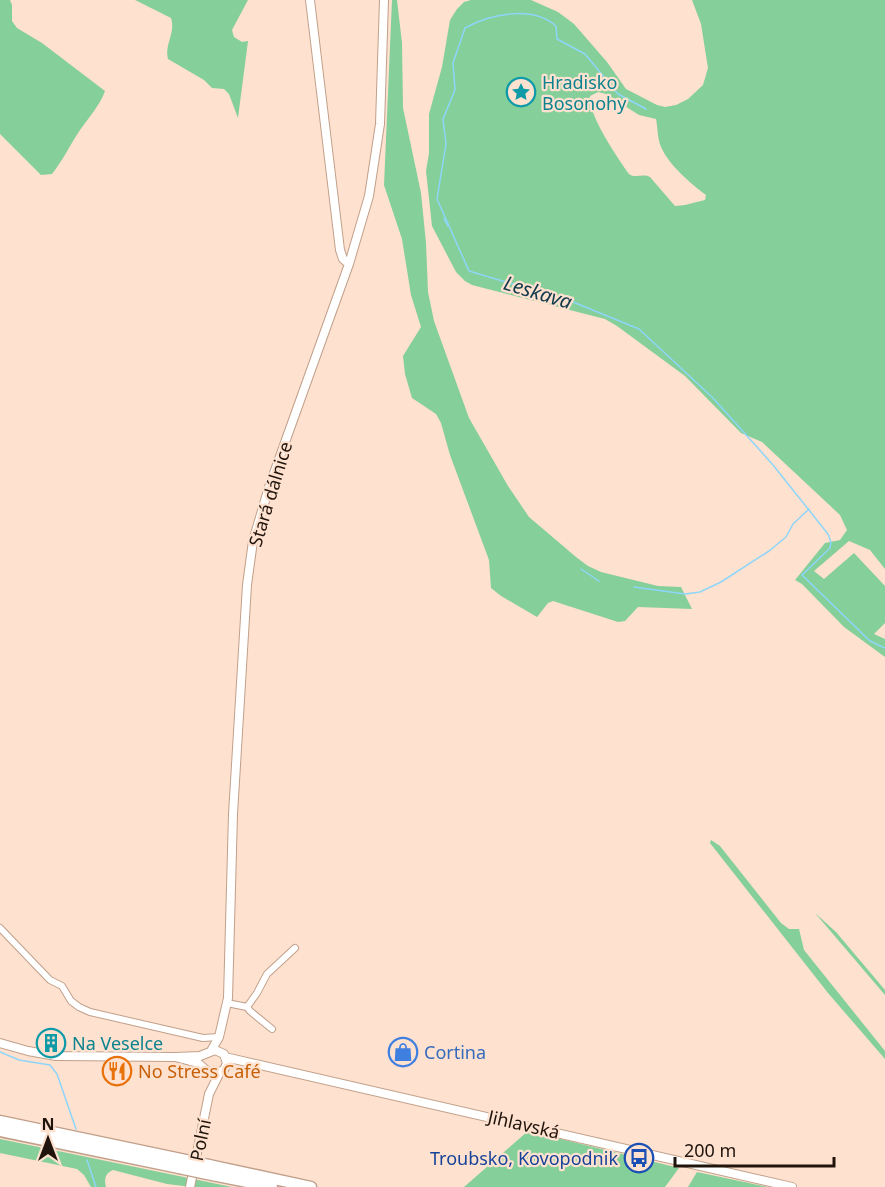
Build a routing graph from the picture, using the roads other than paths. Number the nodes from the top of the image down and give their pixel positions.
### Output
1 (310, 0) edge
2 (384, 0) edge
3 (349, 264) junction
4 (0, 928) edge
5 (295, 948) dead end
6 (227, 1003) junction
7 (247, 1006) junction
8 (272, 1029) dead end
9 (219, 1037) junction
10 (0, 1043) edge
11 (209, 1053) junction
12 (224, 1055) junction
13 (176, 1057) junction
14 (255, 1063) junction
15 (226, 1066) junction
16 (206, 1069) junction
17 (219, 1074) junction
18 (209, 1094) junction
19 (0, 1121) edge
20 (0, 1131) edge
21 (180, 1164) junction
22 (208, 1169) junction
23 (190, 1187) edge
24 (272, 1187) edge
25 (311, 1187) edge
26 (792, 1187) edge

1 - 3 main road
2 - 3 main road, Stará dálnice
3 - 6 main road, Stará dálnice
4 - 9 street
5 - 7 street
6 - 7 street
6 - 9 main road, Stará dálnice
7 - 8 street
9 - 11 main road, Stará dálnice
9 - 12 main road, Stará dálnice
10 - 13 main road, Jihlavská
11 - 12 main road, Jihlavská
11 - 13 main road, Jihlavská
11 - 16 main road
12 - 14 main road, Jihlavská
12 - 15 main road
13 - 16 main road, Jihlavská
14 - 15 main road, Jihlavská
14 - 26 main road, Jihlavská
15 - 17 main road
16 - 17 main road, Jihlavská
16 - 18 main road, Polní
17 - 18 main road, Polní
18 - 23 main road, Polní
19 - 21 highway
20 - 21 highway
21 - 22 highway, bridge
22 - 24 highway
22 - 25 highway

